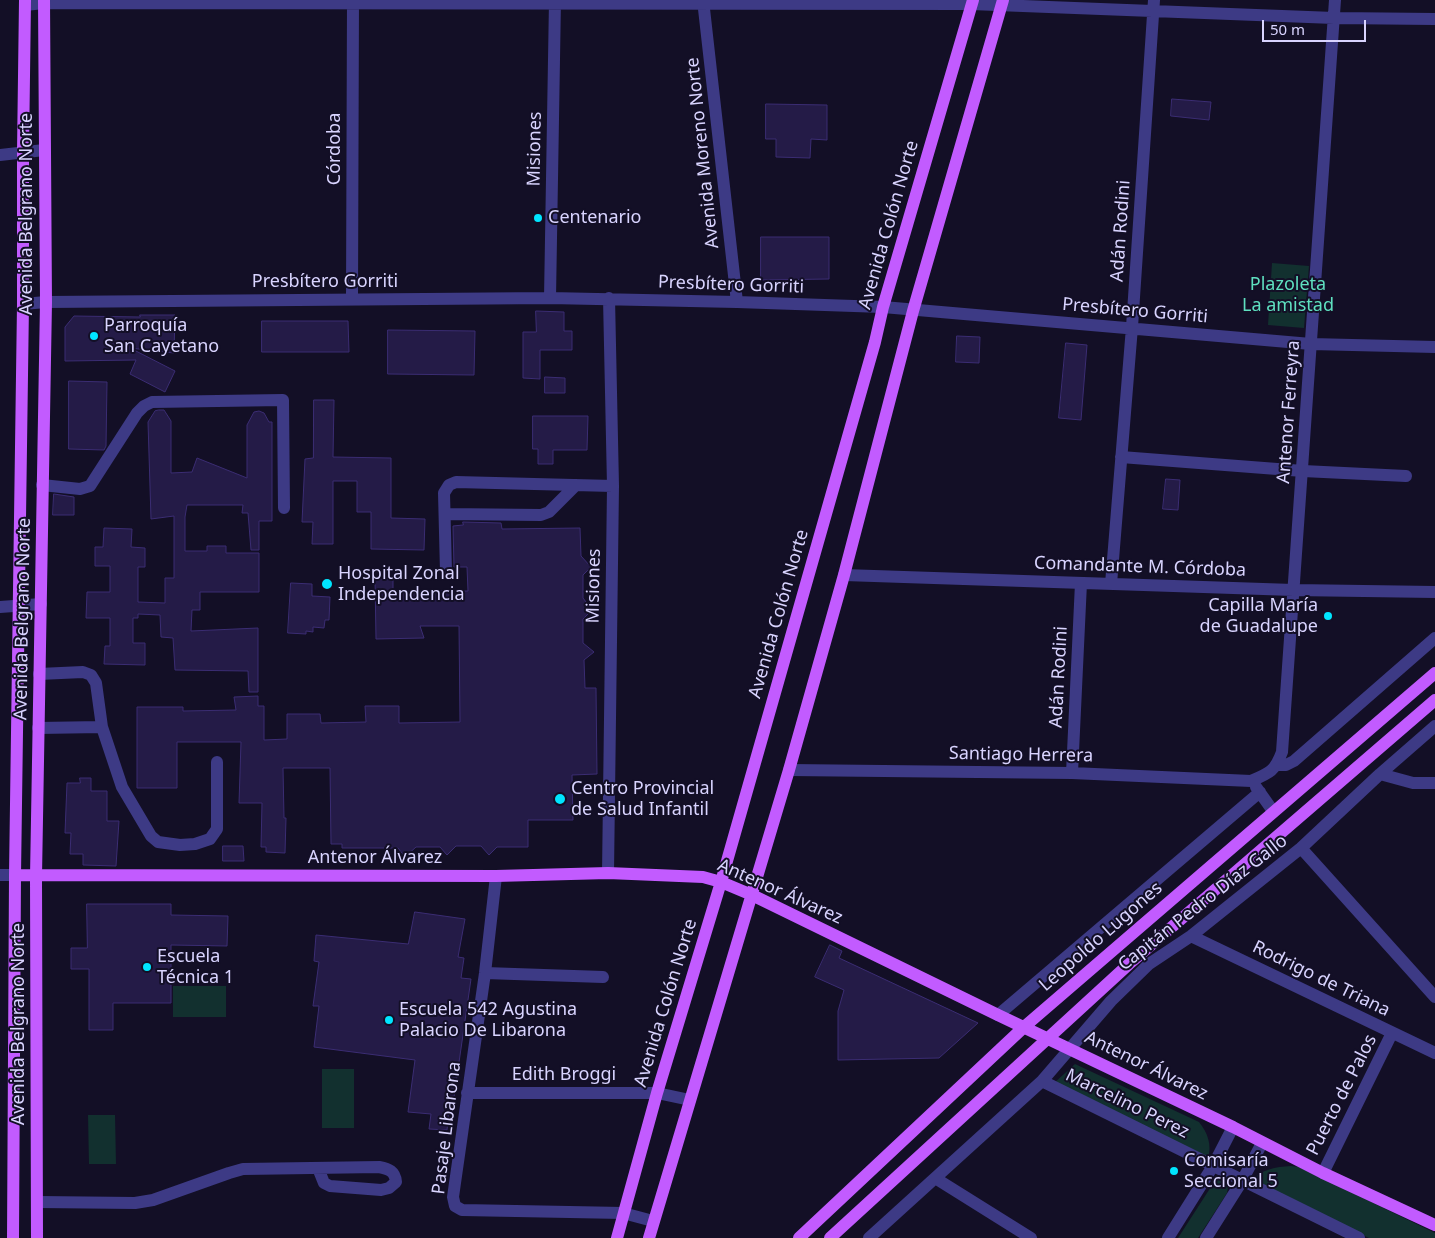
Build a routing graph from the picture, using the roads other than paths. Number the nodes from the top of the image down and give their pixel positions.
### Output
1 (1335, 0) edge
2 (353, 1) edge
3 (25, 2) edge
4 (44, 2) edge
5 (555, 2) edge
6 (703, 2) edge
7 (972, 2) edge
8 (1003, 2) edge
9 (1154, 5) edge
10 (1334, 18) junction
11 (1435, 19) edge
12 (44, 150) junction
13 (23, 152) junction
14 (0, 155) edge
15 (550, 298) junction
16 (609, 298) junction
17 (352, 299) junction
18 (46, 302) junction
19 (737, 302) junction
20 (23, 304) junction
21 (883, 307) junction
22 (913, 311) junction
23 (1132, 328) junction
24 (1311, 344) junction
25 (1435, 346) edge
26 (1121, 457) junction
27 (1303, 471) junction
28 (1406, 476) dead end
29 (42, 485) junction
30 (576, 485) junction
31 (613, 486) junction
32 (284, 508) dead end
33 (445, 514) junction
34 (446, 572) dead end
35 (844, 575) junction
36 (1081, 583) junction
37 (1111, 584) junction
38 (1293, 590) junction
39 (1435, 592) edge
40 (19, 604) junction
41 (40, 604) junction
42 (0, 607) edge
43 (1435, 638) edge
44 (1435, 673) edge
45 (39, 674) junction
46 (1435, 700) edge
47 (1435, 726) edge
48 (102, 727) junction
49 (38, 728) junction
50 (217, 762) dead end
51 (1277, 765) junction
52 (789, 770) junction
53 (1072, 772) junction
54 (1380, 774) junction
55 (1251, 781) junction
56 (1435, 783) edge
57 (1260, 792) junction
58 (1273, 811) junction
59 (1301, 848) junction
60 (608, 873) junction
61 (0, 875) edge
62 (15, 875) junction
63 (36, 876) junction
64 (496, 876) junction
65 (721, 882) junction
66 (752, 895) junction
67 (1191, 936) junction
68 (485, 973) junction
69 (602, 977) dead end
70 (1435, 997) edge
71 (998, 1015) junction
72 (1024, 1027) junction
73 (1392, 1033) junction
74 (1047, 1038) junction
75 (1070, 1049) junction
76 (1435, 1054) edge
77 (1042, 1081) junction
78 (467, 1093) junction
79 (657, 1093) junction
80 (690, 1100) junction
81 (1233, 1127) junction
82 (1262, 1143) junction
83 (1213, 1166) junction
84 (318, 1168) junction
85 (1323, 1173) junction
86 (935, 1178) junction
87 (1242, 1181) junction
88 (38, 1202) junction
89 (623, 1213) junction
90 (653, 1221) junction
91 (1435, 1226) edge
92 (13, 1238) edge
93 (37, 1238) edge
94 (617, 1238) edge
95 (649, 1238) edge
96 (799, 1238) edge
97 (830, 1238) edge
98 (869, 1238) edge
99 (1031, 1238) edge
100 (1168, 1238) edge
101 (1206, 1238) edge
102 (1359, 1238) edge

1 - 10 street, Antenor Ferreyra
2 - 4 street
2 - 5 street
2 - 17 street, Córdoba
3 - 4 street
3 - 13 main road, Avenida Belgrano Norte
4 - 12 main road, Avenida Belgrano Norte
5 - 6 street
5 - 15 street, Misiones
6 - 7 street
6 - 19 street, Avenida Moreno Norte
7 - 8 street
7 - 21 main road, Avenida Colón Norte
8 - 9 street
8 - 22 main road
9 - 10 street
9 - 23 street, Adán Rodini
10 - 11 street
10 - 24 street, Antenor Ferreyra
12 - 13 street
12 - 18 main road, Avenida Belgrano Norte
13 - 14 street
13 - 20 main road, Avenida Belgrano Norte
15 - 16 street, Presbítero Gorriti
15 - 17 street, Presbítero Gorriti
16 - 19 street, Presbítero Gorriti
16 - 31 street, Misiones
17 - 18 street, Presbítero Gorriti
18 - 20 street, Presbítero Gorriti
18 - 29 main road, Avenida Belgrano Norte
19 - 21 street, Presbítero Gorriti
20 - 40 main road, Avenida Belgrano Norte
21 - 22 street, Presbítero Gorriti
21 - 65 main road, Avenida Colón Norte
22 - 23 street, Presbítero Gorriti
22 - 35 main road
23 - 24 street, Presbítero Gorriti
23 - 26 street, Adán Rodini
24 - 25 street, Presbítero Gorriti
24 - 27 street, Antenor Ferreyra
26 - 27 street
26 - 37 street, Adán Rodini
27 - 28 street
27 - 38 street, Antenor Ferreyra
29 - 32 street
29 - 41 main road, Avenida Belgrano Norte
30 - 31 street
30 - 33 street
30 - 33 street
31 - 60 street, Misiones
33 - 34 street
35 - 36 street, Comandante M. Córdoba
35 - 52 main road
36 - 37 street, Comandante M. Córdoba
36 - 53 street, Adán Rodini
37 - 38 street, Comandante M. Córdoba
38 - 39 street, Comandante M. Córdoba
38 - 51 street, Antenor Ferreyra
40 - 41 street
40 - 42 street
40 - 62 main road, Avenida Belgrano Norte
41 - 45 main road, Avenida Belgrano Norte
43 - 51 street
44 - 58 main road, Leopoldo Lugones
45 - 48 street
45 - 49 main road, Avenida Belgrano Norte
46 - 74 main road
47 - 54 street, Capitán Pedro Díaz Gallo
48 - 49 street
48 - 50 street
49 - 63 main road, Avenida Belgrano Norte
51 - 55 street
52 - 53 street, Santiago Herrera
52 - 66 main road
53 - 55 street, Santiago Herrera
54 - 56 street
54 - 59 street, Capitán Pedro Díaz Gallo
55 - 57 street
57 - 58 street
57 - 71 street
58 - 72 main road, Leopoldo Lugones
59 - 67 street, Capitán Pedro Díaz Gallo
59 - 70 street
60 - 64 main road, Antenor Álvarez
60 - 65 main road, Antenor Álvarez
61 - 62 street
62 - 63 main road, Antenor Álvarez
62 - 92 main road, Avenida Belgrano Norte
63 - 64 main road, Antenor Álvarez
63 - 88 main road, Avenida Belgrano Norte
64 - 68 street, Pasaje Libarona
65 - 66 main road, Antenor Álvarez
65 - 79 main road, Avenida Colón Norte
66 - 71 main road, Antenor Álvarez
66 - 80 main road
67 - 73 street, Rodrigo de Triana
67 - 75 street, Capitán Pedro Díaz Gallo
68 - 69 street
68 - 78 street, Pasaje Libarona
71 - 72 main road, Antenor Álvarez
72 - 74 main road, Antenor Álvarez
72 - 96 main road, Leopoldo Lugones
73 - 76 street, Rodrigo de Triana
73 - 85 street, Puerto de Palos
74 - 75 main road, Antenor Álvarez
74 - 97 main road
75 - 77 street, Capitán Pedro Díaz Gallo
75 - 81 main road, Antenor Álvarez
77 - 83 street, Marcelino Perez
77 - 86 street, Capitán Pedro Díaz Gallo
78 - 79 street, Edith Broggi
78 - 89 street, Pasaje Libarona
79 - 80 street, Edith Broggi
79 - 89 main road, Avenida Colón Norte
80 - 90 main road
81 - 82 main road, Antenor Álvarez
81 - 83 street
82 - 85 main road, Antenor Álvarez
82 - 87 street
83 - 87 street, Marcelino Perez
83 - 100 street
84 - 84 street
84 - 88 street
85 - 91 main road, Antenor Álvarez
86 - 98 street, Capitán Pedro Díaz Gallo
86 - 99 street
87 - 101 street
87 - 102 street, Marcelino Perez
88 - 93 main road, Avenida Belgrano Norte
89 - 90 street
89 - 94 main road, Avenida Colón Norte
90 - 95 main road

